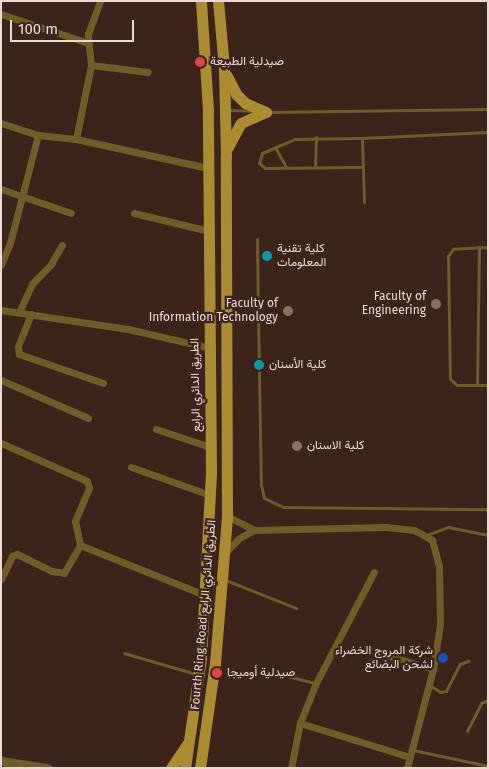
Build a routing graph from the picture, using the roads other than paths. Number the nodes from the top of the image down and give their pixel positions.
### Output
1 (100, 1) edge
2 (201, 1) edge
3 (218, 1) edge
4 (1, 14) edge
5 (88, 43) junction
6 (91, 65) junction
7 (224, 67) junction
8 (148, 72) dead end
9 (488, 109) edge
10 (208, 110) junction
11 (225, 110) junction
12 (266, 112) junction
13 (1, 124) edge
14 (488, 132) edge
15 (38, 135) junction
16 (316, 137) junction
17 (362, 138) junction
18 (76, 139) junction
19 (275, 147) junction
20 (226, 156) junction
21 (286, 167) junction
22 (316, 167) junction
23 (361, 167) junction
24 (208, 168) junction
25 (1, 189) edge
26 (21, 198) junction
27 (364, 202) dead end
28 (71, 213) dead end
29 (134, 213) dead end
30 (209, 231) junction
31 (257, 238) dead end
32 (62, 245) dead end
33 (479, 247) junction
34 (488, 247) edge
35 (1, 265) edge
36 (1, 310) edge
37 (19, 312) junction
38 (31, 314) junction
39 (258, 317) junction
40 (228, 320) junction
41 (210, 348) junction
42 (1, 380) edge
43 (103, 383) dead end
44 (477, 385) junction
45 (488, 385) edge
46 (88, 418) dead end
47 (156, 428) dead end
48 (1, 443) edge
49 (210, 448) junction
50 (131, 467) dead end
51 (210, 495) junction
52 (488, 509) edge
53 (227, 516) junction
54 (254, 530) junction
55 (427, 535) junction
56 (488, 535) edge
57 (80, 545) junction
58 (226, 552) junction
59 (374, 572) dead end
60 (1, 579) edge
61 (223, 579) junction
62 (205, 595) junction
63 (296, 608) dead end
64 (366, 649) dead end
65 (124, 653) dead end
66 (468, 661) dead end
67 (433, 669) junction
68 (276, 673) dead end
69 (199, 674) junction
70 (316, 683) junction
71 (429, 684) junction
72 (488, 700) edge
73 (300, 723) junction
74 (193, 728) junction
75 (467, 731) dead end
76 (410, 753) junction
77 (203, 755) junction
78 (1, 761) edge
79 (488, 766) edge
80 (47, 768) edge
81 (170, 768) edge
82 (186, 768) edge
83 (200, 768) edge
84 (208, 768) edge
85 (291, 768) edge
86 (407, 768) edge

1 - 5 street
2 - 10 main road, الطريق الدائري الرابع
3 - 7 main road
4 - 5 street
5 - 6 street
6 - 8 street
6 - 18 street
7 - 11 main road
7 - 12 main road
9 - 12 lane
10 - 11 lane
10 - 24 main road, الطريق الدائري الرابع
11 - 12 lane
11 - 20 main road
12 - 20 main road
13 - 15 street
14 - 17 lane
15 - 18 street
15 - 26 street
16 - 17 lane
16 - 19 lane
16 - 22 lane
17 - 23 lane
18 - 24 street
19 - 21 lane
19 - 21 lane
20 - 40 main road
21 - 22 lane
22 - 23 lane
23 - 27 lane
24 - 30 main road, الطريق الدائري الرابع
25 - 26 street
26 - 28 street
26 - 35 street
29 - 30 street
30 - 41 main road, الطريق الدائري الرابع
31 - 39 lane
32 - 37 street
33 - 34 lane
33 - 44 lane
33 - 44 lane
36 - 37 street
37 - 38 street
38 - 41 street
38 - 43 street
39 - 40 lane
39 - 52 lane
40 - 53 main road, Fourth Ring Road الطريق الدائري الرابع
41 - 49 main road, الطريق الدائري الرابع
42 - 46 street
44 - 45 lane
47 - 49 street
48 - 57 street
49 - 51 main road, الطريق الدائري الرابع
50 - 51 street
51 - 62 main road, الطريق الدائري الرابع
53 - 54 street
53 - 58 main road, Fourth Ring Road الطريق الدائري الرابع
54 - 55 street
54 - 58 street
55 - 56 lane
55 - 67 street
57 - 60 street
57 - 62 street
58 - 61 main road, Fourth Ring Road الطريق الدائري الرابع
59 - 70 street
61 - 63 lane
61 - 77 main road, Fourth Ring Road الطريق الدائري الرابع
62 - 69 main road, الطريق الدائري الرابع
64 - 67 street
65 - 69 lane
66 - 71 lane
67 - 71 street
68 - 70 lane
69 - 74 main road, الطريق الدائري الرابع
70 - 73 street
71 - 76 street
72 - 75 lane
73 - 76 street
73 - 85 street
74 - 81 main road
74 - 82 main road, الطريق الدائري الرابع
76 - 79 lane
76 - 86 street
77 - 83 main road, Fourth Ring Road الطريق الدائري الرابع
77 - 84 main road
78 - 80 street

